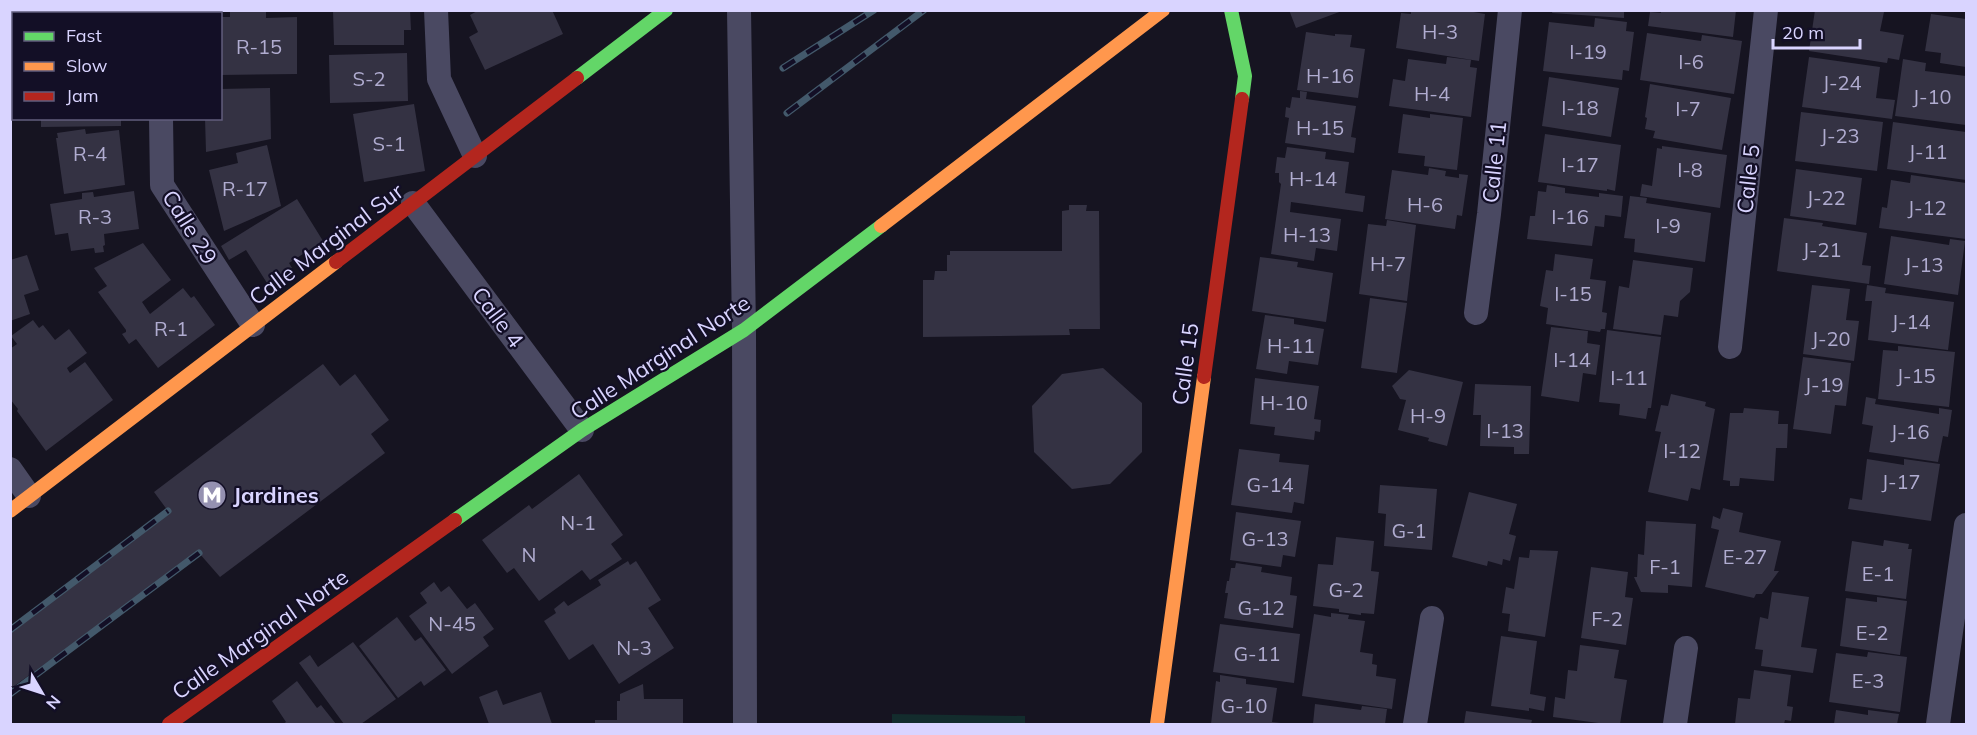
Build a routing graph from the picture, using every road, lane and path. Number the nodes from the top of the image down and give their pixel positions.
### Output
1 (436, 10) edge
2 (666, 10) edge
3 (739, 10) edge
4 (1163, 10) edge
5 (1231, 10) edge
6 (1509, 10) edge
7 (1766, 10) edge
8 (161, 120) edge
9 (476, 156) junction
10 (414, 203) junction
11 (1476, 313) dead end
12 (253, 325) junction
13 (744, 330) junction
14 (1730, 347) dead end
15 (582, 430) junction
16 (10, 469) edge
17 (20, 504) edge
18 (1966, 525) edge
19 (1432, 618) dead end
20 (1686, 648) dead end
21 (169, 724) edge
22 (745, 724) edge
23 (1157, 724) edge
24 (1415, 724) edge
25 (1675, 724) edge
26 (1938, 724) edge

1 - 9 street
2 - 9 street, Calle Marginal Sur
3 - 13 street
4 - 13 street, Calle Marginal Norte
5 - 23 street, Calle 15
6 - 11 street, Calle 11
7 - 14 street, Calle 5
8 - 12 street, Calle 29
9 - 10 street, Calle Marginal Sur
10 - 12 street, Calle Marginal Sur
10 - 15 street, Calle 4
12 - 17 street, Calle Marginal Sur
13 - 15 street, Calle Marginal Norte
13 - 22 street
15 - 21 street, Calle Marginal Norte
16 - 17 street
18 - 26 street
19 - 24 street
20 - 25 street

